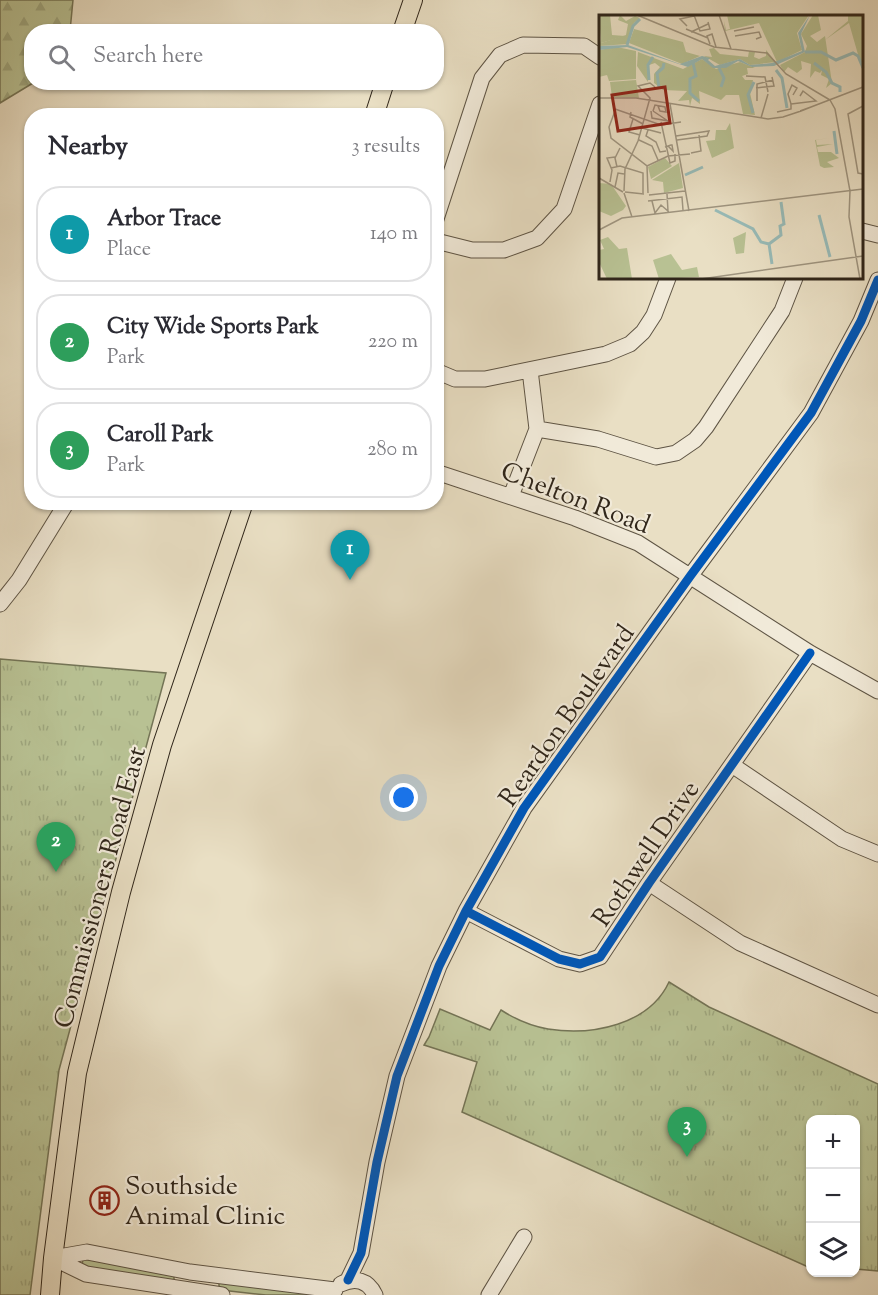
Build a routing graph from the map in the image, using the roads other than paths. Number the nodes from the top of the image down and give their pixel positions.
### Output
1 (413, 0) edge
2 (405, 24) edge
3 (599, 56) edge
4 (382, 90) edge
5 (599, 107) edge
6 (377, 108) edge
7 (444, 194) edge
8 (863, 231) edge
9 (878, 235) edge
10 (444, 243) edge
11 (668, 279) edge
12 (795, 279) edge
13 (878, 280) edge
14 (530, 370) junction
15 (444, 374) edge
16 (537, 429) junction
17 (444, 475) edge
18 (511, 496) junction
19 (61, 510) edge
20 (241, 510) edge
21 (691, 575) junction
22 (0, 604) edge
23 (810, 653) junction
24 (878, 691) edge
25 (732, 765) junction
26 (878, 854) edge
27 (649, 883) junction
28 (466, 911) junction
29 (878, 1005) edge
30 (524, 1237) dead end
31 (361, 1253) junction
32 (53, 1258) junction
33 (348, 1280) junction
34 (370, 1289) edge
35 (334, 1293) edge
36 (50, 1295) edge
37 (222, 1295) edge
38 (489, 1295) edge

1 - 2 main road
3 - 7 street
4 - 6 main road
5 - 10 street
8 - 9 street
11 - 14 street
12 - 16 street
13 - 21 street, Reardon Boulevard
14 - 15 street
14 - 16 street
16 - 18 street
17 - 18 street, Chelton Road
18 - 21 street, Chelton Road
19 - 22 street
20 - 32 main road, Commissioners Road East
21 - 23 street, Chelton Road
21 - 28 street, Reardon Boulevard
23 - 24 street, Chelton Road
23 - 25 street, Rothwell Drive
25 - 26 street
25 - 27 street, Rothwell Drive
27 - 28 street, Rothwell Drive
27 - 29 street
28 - 31 street, Reardon Boulevard
30 - 38 street
31 - 33 street, Reardon Boulevard
31 - 34 street, Reardon Boulevard
32 - 35 street
32 - 36 main road, Commissioners Road East
32 - 37 street
33 - 34 street
33 - 35 street

